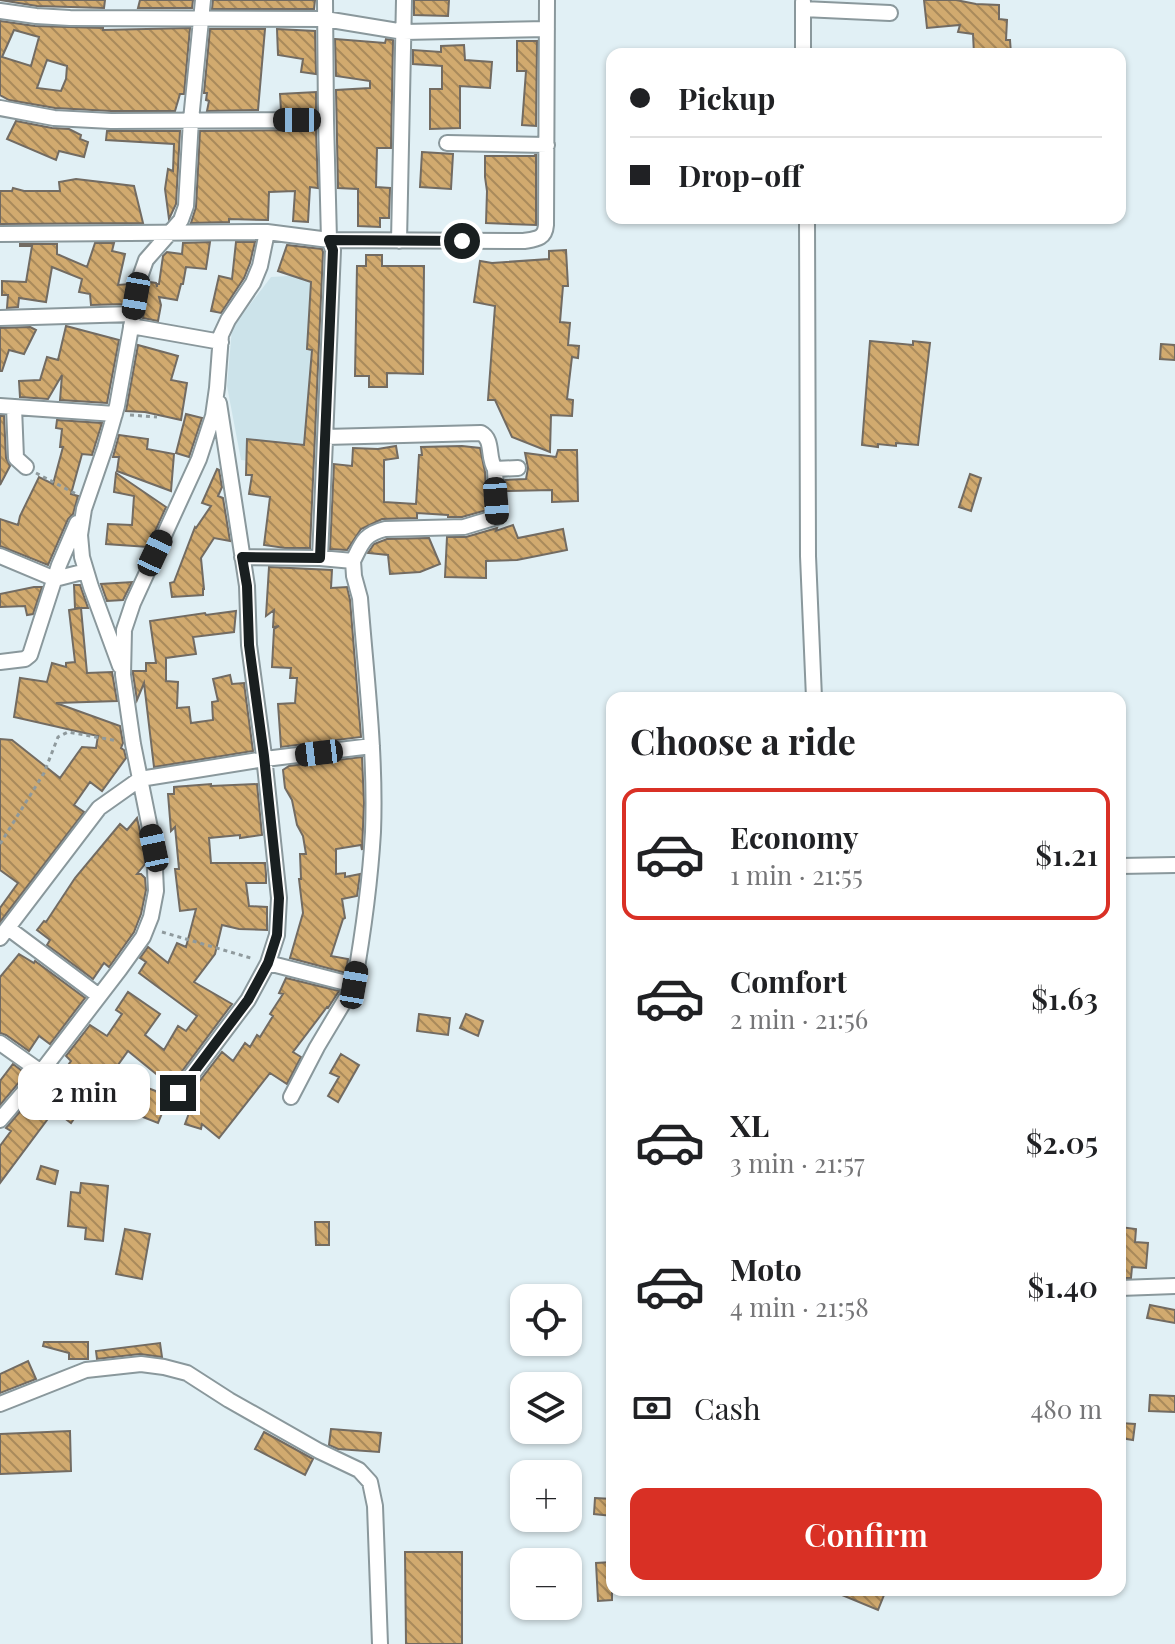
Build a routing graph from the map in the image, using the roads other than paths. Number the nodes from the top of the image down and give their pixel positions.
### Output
1 (203, 0) edge
2 (325, 0) edge
3 (404, 0) edge
4 (547, 0) edge
5 (803, 4) edge
6 (0, 11) edge
7 (890, 13) dead end
8 (202, 17) junction
9 (325, 19) junction
10 (547, 29) junction
11 (404, 32) junction
12 (803, 48) edge
13 (0, 108) edge
14 (191, 120) junction
15 (326, 120) junction
16 (447, 143) dead end
17 (547, 145) junction
18 (807, 224) edge
19 (172, 232) junction
20 (267, 232) junction
21 (0, 234) edge
22 (157, 239) junction
23 (329, 240) junction
24 (399, 241) junction
25 (0, 318) edge
26 (132, 320) junction
27 (221, 342) junction
28 (217, 388) junction
29 (7, 407) edge
30 (115, 414) junction
31 (325, 437) junction
32 (26, 467) road end
33 (518, 468) dead end
34 (495, 469) junction
35 (87, 500) junction
36 (0, 556) edge
37 (242, 557) junction
38 (320, 558) junction
39 (353, 561) junction
40 (86, 571) junction
41 (55, 579) junction
42 (0, 662) edge
43 (123, 675) junction
44 (814, 692) edge
45 (372, 746) junction
46 (265, 759) junction
47 (140, 779) junction
48 (1175, 865) edge
49 (1126, 866) edge
50 (4, 933) edge
51 (268, 963) junction
52 (354, 985) junction
53 (99, 996) junction
54 (0, 1043) edge
55 (41, 1072) junction
56 (178, 1093) dead end
57 (291, 1097) dead end
58 (0, 1120) edge
59 (1175, 1286) edge
60 (1126, 1288) edge
61 (0, 1404) edge
62 (380, 1644) edge

1 - 8 street
2 - 9 street
3 - 11 street
4 - 10 street
5 - 7 street
5 - 12 street
6 - 8 street
8 - 9 street
8 - 14 street
9 - 11 street
9 - 15 street
10 - 11 street
10 - 17 street
11 - 24 street
13 - 14 street
14 - 15 street
14 - 19 street
15 - 23 street
16 - 17 street
17 - 24 street
18 - 44 street
19 - 20 street
19 - 22 street
20 - 23 street
20 - 27 street
21 - 22 street
22 - 26 street
23 - 24 street
23 - 31 street
25 - 26 street
26 - 27 street
26 - 30 street
27 - 28 street
28 - 37 street
28 - 43 street
29 - 30 street
29 - 32 street
30 - 35 street
31 - 34 street
31 - 38 street
33 - 34 street
34 - 39 street
35 - 40 street
35 - 41 street
36 - 41 street
37 - 38 street
37 - 46 street
38 - 39 street
39 - 45 street
40 - 41 street
40 - 43 street
41 - 42 street
43 - 47 street
45 - 46 street
45 - 52 street
46 - 47 street
46 - 51 street
47 - 50 street
47 - 53 street
48 - 49 street
50 - 53 street
51 - 52 street
51 - 56 street
52 - 57 street
53 - 55 street
54 - 55 street
55 - 58 street
59 - 60 street
61 - 62 street

